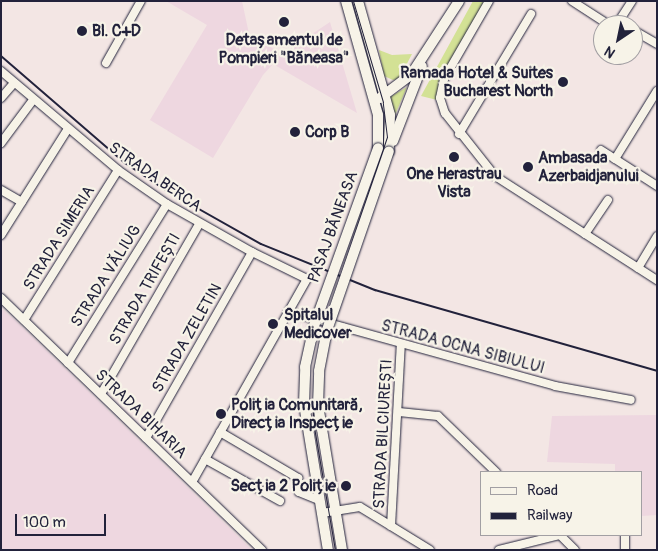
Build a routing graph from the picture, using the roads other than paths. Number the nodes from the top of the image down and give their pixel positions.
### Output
1 (141, 1) edge
2 (346, 1) edge
3 (358, 1) edge
4 (459, 1) edge
5 (490, 1) edge
6 (572, 1) edge
7 (632, 1) edge
8 (531, 14) dead end
9 (595, 15) edge
10 (626, 15) edge
11 (643, 36) edge
12 (657, 44) edge
13 (428, 54) junction
14 (106, 63) dead end
15 (1, 71) edge
16 (380, 78) junction
17 (14, 83) junction
18 (399, 86) junction
19 (657, 91) edge
20 (385, 96) junction
21 (1, 98) edge
22 (33, 100) junction
23 (375, 101) junction
24 (67, 130) junction
25 (459, 134) junction
26 (1, 143) edge
27 (601, 150) dead end
28 (389, 151) junction
29 (615, 159) junction
30 (118, 170) junction
31 (657, 186) edge
32 (1, 190) edge
33 (608, 200) dead end
34 (22, 202) junction
35 (167, 204) junction
36 (199, 224) junction
37 (585, 234) junction
38 (1, 235) edge
39 (657, 236) edge
40 (252, 252) junction
41 (638, 268) junction
42 (657, 280) edge
43 (1, 298) edge
44 (289, 312) junction
45 (24, 320) junction
46 (401, 344) junction
47 (68, 363) junction
48 (101, 394) junction
49 (631, 400) dead end
50 (399, 412) junction
51 (220, 432) junction
52 (146, 438) junction
53 (205, 459) junction
54 (495, 471) edge
55 (192, 482) junction
56 (319, 500) junction
57 (280, 501) dead end
58 (335, 511) junction
59 (322, 513) junction
60 (391, 526) junction
61 (556, 536) edge
62 (561, 536) edge
63 (625, 536) edge
64 (262, 550) edge
65 (328, 550) edge
66 (342, 550) edge
67 (430, 550) edge
68 (500, 550) edge
69 (575, 550) edge
70 (625, 550) edge

1 - 14 street
2 - 23 main road, PASAJ BĂNEASA
3 - 16 main road
4 - 13 main road
5 - 25 street
6 - 9 street
7 - 10 street
8 - 25 street
11 - 12 street
13 - 18 main road
13 - 28 main road
15 - 17 street, STRADA BERCA
16 - 18 main road
16 - 20 main road
17 - 21 street
17 - 22 street, STRADA BERCA
18 - 20 main road
19 - 29 street
20 - 23 main road
20 - 28 main road
22 - 24 street, STRADA BERCA
22 - 26 street
23 - 56 main road, PASAJ BĂNEASA, bridge
24 - 30 street, STRADA BERCA
24 - 34 street
25 - 37 street
27 - 29 street
28 - 58 main road, PASAJ BĂNEASA, bridge
29 - 31 street
30 - 35 street, STRADA BERCA
30 - 45 street, STRADA SIMERIA
32 - 34 street
33 - 37 street
34 - 38 street
35 - 36 street, STRADA BERCA
35 - 47 street, STRADA VĂLIUG
36 - 40 street, STRADA BERCA
36 - 48 street, STRADA TRIFEȘTI
37 - 41 street
39 - 41 street
40 - 44 street, STRADA BERCA
40 - 52 street, STRADA ZELETIN
41 - 42 street
43 - 45 street, STRADA BIHARIA
44 - 46 street, STRADA OCNA SIBIULUI
44 - 51 street
45 - 47 street, STRADA BIHARIA
46 - 49 street, STRADA OCNA SIBIULUI
46 - 50 street, STRADA BILCIUREȘTI
47 - 48 street, STRADA BIHARIA
48 - 52 street, STRADA BIHARIA
50 - 54 street
50 - 60 street, STRADA BILCIUREȘTI
51 - 53 street
51 - 56 street
52 - 55 street, STRADA BIHARIA
53 - 55 street
53 - 57 street
55 - 64 street, STRADA BIHARIA
56 - 59 main road, PASAJ BĂNEASA
58 - 59 street
58 - 60 street
58 - 66 main road, PASAJ BĂNEASA
59 - 65 main road, PASAJ BĂNEASA
60 - 67 street
61 - 68 street
62 - 69 street
63 - 70 street

